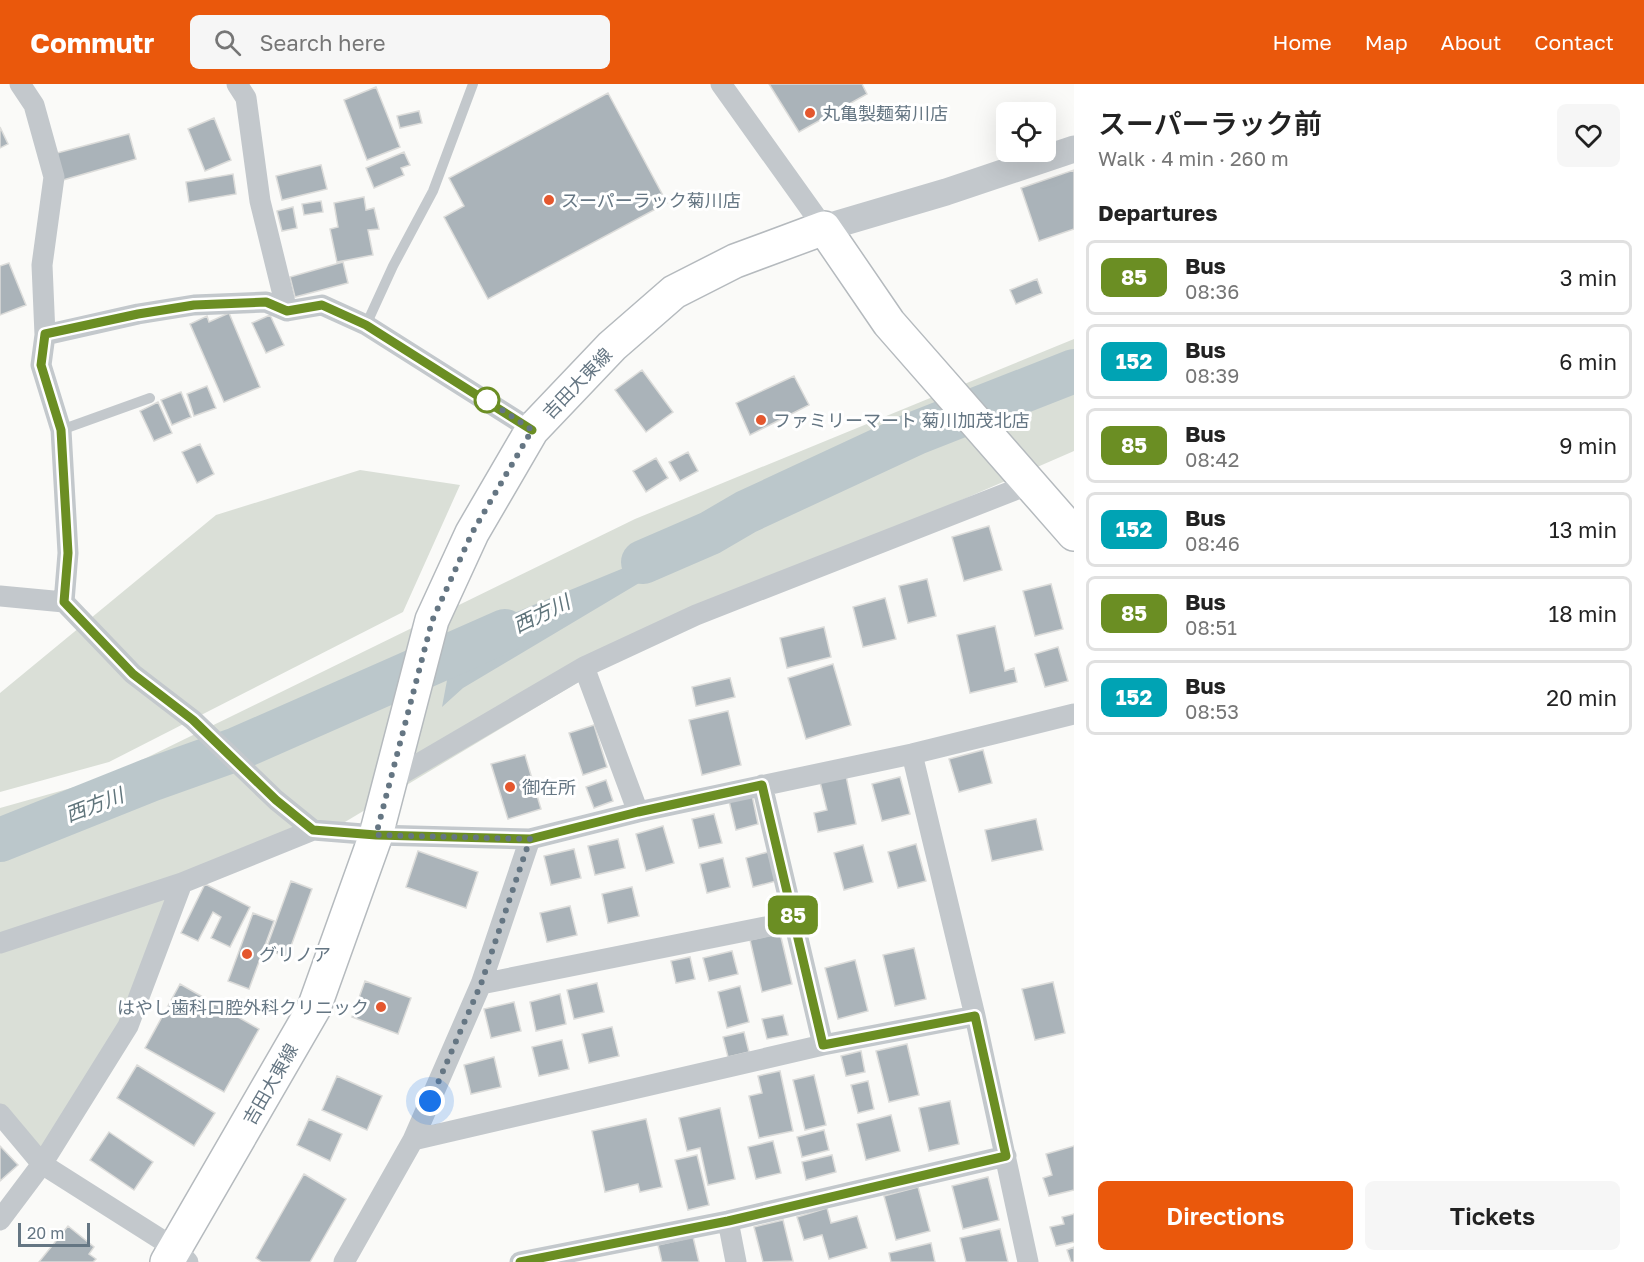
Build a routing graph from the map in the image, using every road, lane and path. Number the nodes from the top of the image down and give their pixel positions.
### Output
1 (20, 84) edge
2 (237, 84) edge
3 (473, 84) edge
4 (721, 84) edge
5 (1074, 149) edge
6 (824, 228) junction
7 (287, 311) junction
8 (366, 325) junction
9 (45, 334) junction
10 (150, 398) dead end
11 (61, 430) junction
12 (532, 430) junction
13 (1022, 473) junction
14 (1074, 534) edge
15 (0, 596) edge
16 (64, 602) junction
17 (584, 667) junction
18 (1074, 714) edge
19 (912, 754) junction
20 (391, 780) junction
21 (762, 785) junction
22 (638, 812) junction
23 (313, 830) junction
24 (376, 835) junction
25 (530, 839) junction
26 (182, 883) junction
27 (795, 921) junction
28 (0, 944) edge
29 (481, 984) junction
30 (975, 1016) junction
31 (823, 1045) junction
32 (0, 1114) edge
33 (413, 1140) junction
34 (1006, 1156) junction
35 (42, 1164) junction
36 (0, 1221) edge
37 (728, 1221) junction
38 (177, 1258) edge
39 (344, 1262) edge
40 (520, 1262) edge
41 (736, 1262) edge
42 (1029, 1262) edge

1 - 9 street
2 - 7 street
3 - 8 lane
4 - 6 street
5 - 6 street
6 - 12 main road, 吉田大東線
6 - 13 main road
7 - 8 street
7 - 9 street
8 - 12 street
9 - 11 street
10 - 11 lane
11 - 16 street
12 - 20 main road, 吉田大東線
13 - 14 main road
13 - 17 street
15 - 16 street
16 - 23 street
17 - 20 street
17 - 22 street
18 - 19 street
19 - 21 street
19 - 30 street
20 - 24 main road, 吉田大東線
21 - 22 street
21 - 27 street
22 - 25 street
23 - 24 street
23 - 26 street
24 - 25 street
24 - 38 main road, 吉田大東線
25 - 29 street
26 - 28 street
26 - 35 street
27 - 29 street
27 - 31 street
29 - 33 street
30 - 31 street
30 - 34 street
31 - 33 street
32 - 35 street
33 - 39 street
34 - 37 street
34 - 42 street
35 - 36 street
35 - 38 street
37 - 40 street
37 - 41 street

